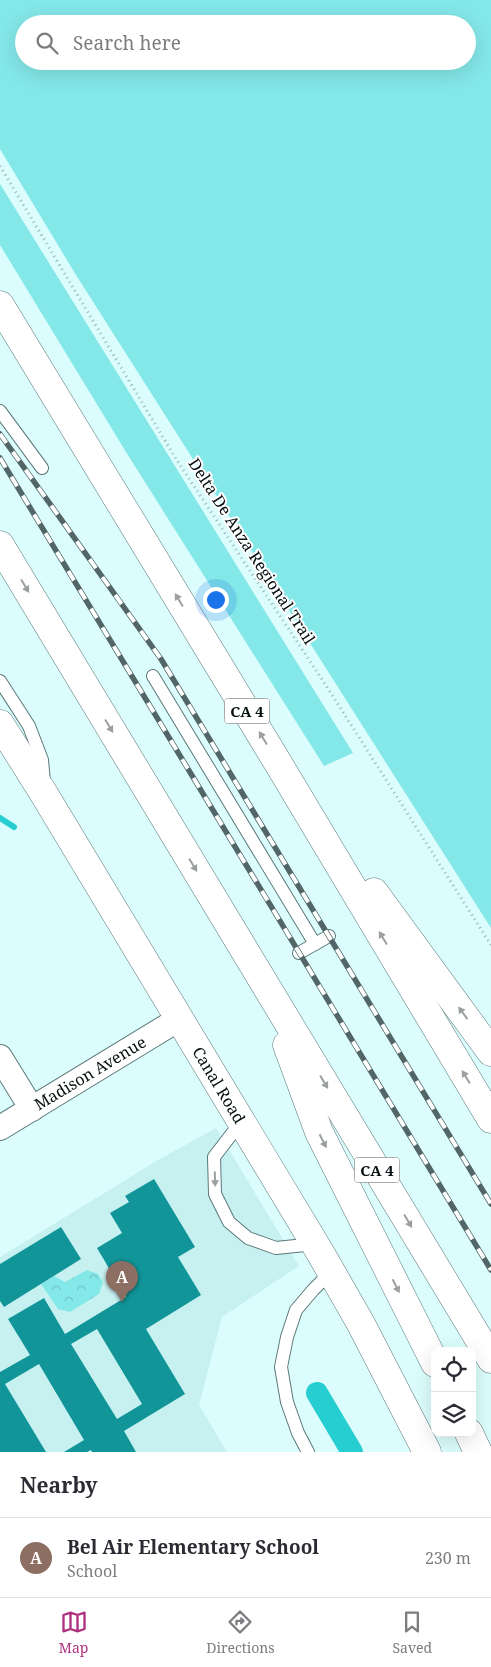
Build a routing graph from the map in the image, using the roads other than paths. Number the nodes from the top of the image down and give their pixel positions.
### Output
1 (0, 304) edge
2 (0, 411) edge
3 (42, 468) dead end
4 (0, 545) edge
5 (153, 676) dead end
6 (0, 681) edge
7 (0, 724) edge
8 (278, 763) junction
9 (44, 794) junction
10 (329, 936) dead end
11 (315, 944) junction
12 (299, 953) dead end
13 (262, 981) junction
14 (179, 1019) junction
15 (491, 1052) edge
16 (0, 1057) edge
17 (32, 1109) junction
18 (491, 1119) edge
19 (241, 1122) junction
20 (0, 1128) edge
21 (315, 1244) junction
22 (331, 1272) junction
23 (431, 1355) edge
24 (491, 1359) edge
25 (471, 1437) edge
26 (308, 1452) edge
27 (426, 1452) edge
28 (478, 1452) edge

8 -> 1 main road, CA 4
2 - 3 lane
4 -> 13 main road, CA 4
5 - 11 lane
6 - 9 lane
7 - 9 main road, Canal Road
15 -> 8 main road
18 -> 8 main road, CA 4
9 - 14 main road, Canal Road
10 - 11 lane
11 - 12 lane
13 -> 23 main road
13 -> 24 main road, CA 4
14 - 17 street, Madison Avenue
14 - 19 main road, Canal Road
16 - 17 street
17 - 20 street, Madison Avenue
19 - 21 main road, Canal Road
19 -> 21 lane
21 - 22 main road, Canal Road
22 - 26 lane
22 - 27 main road, Canal Road
25 - 28 main road

